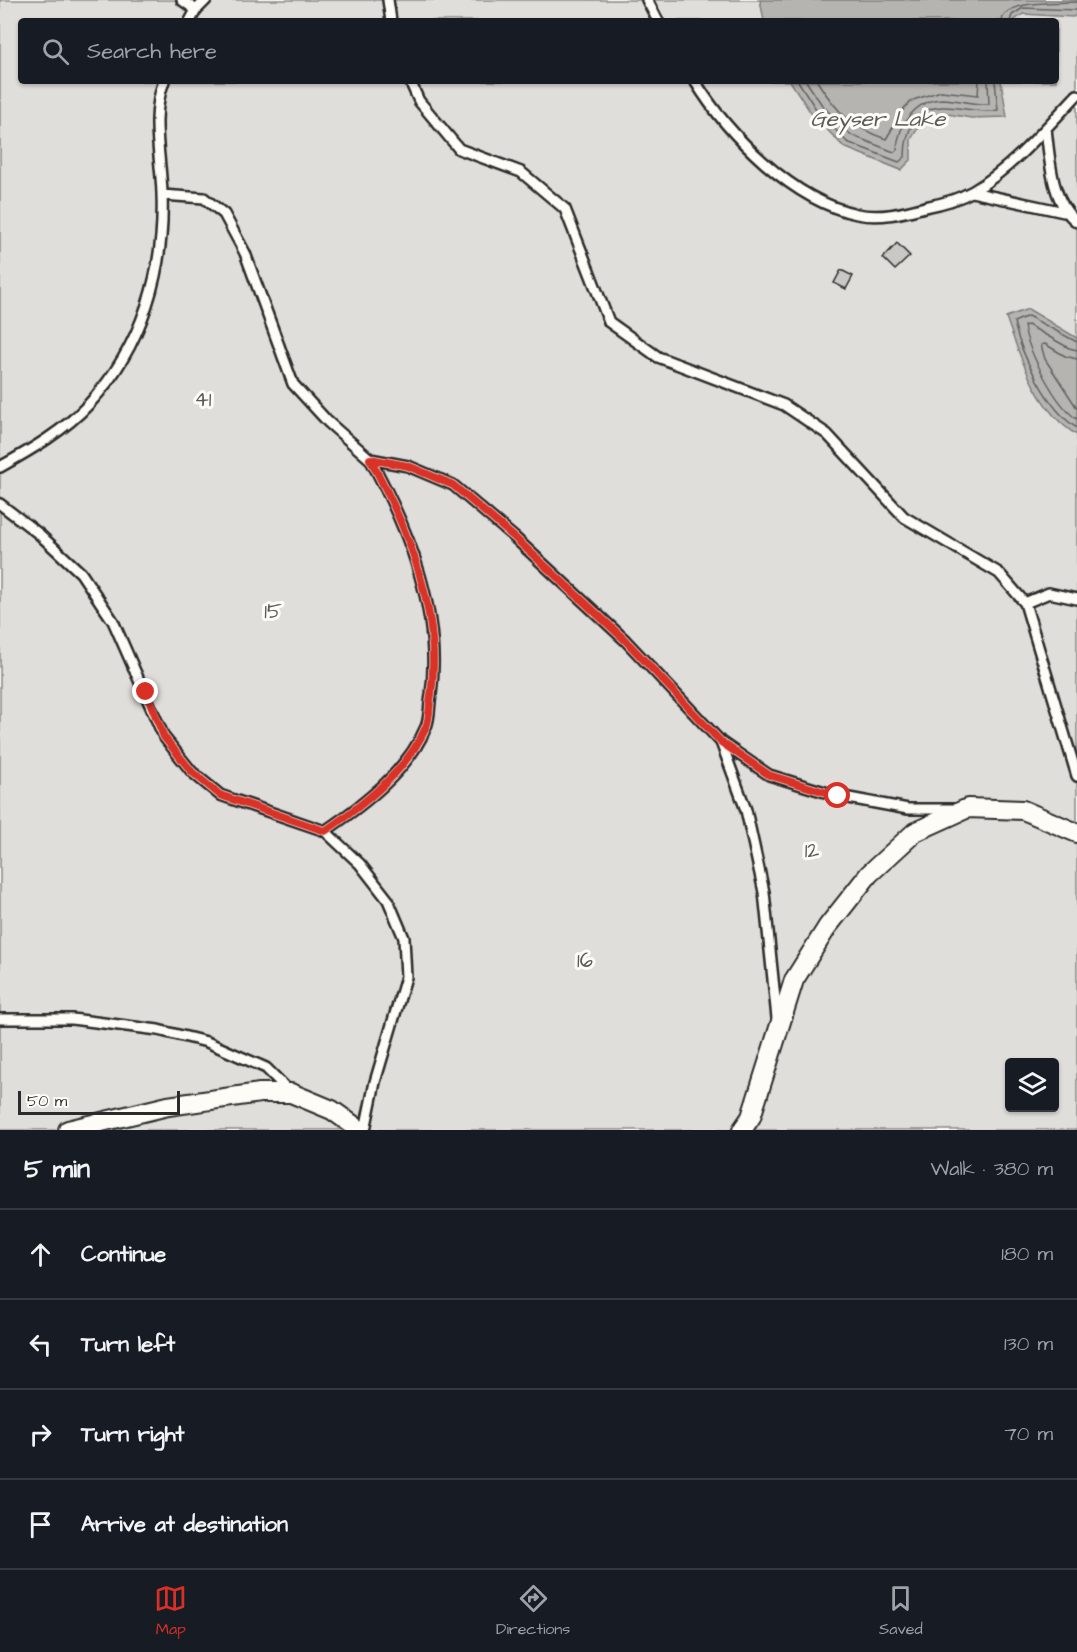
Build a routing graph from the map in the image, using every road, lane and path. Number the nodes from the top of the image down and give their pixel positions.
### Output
1 (182, 0) edge
2 (206, 0) edge
3 (388, 0) edge
4 (648, 0) edge
5 (196, 10) junction
6 (192, 18) edge
7 (391, 18) edge
8 (657, 18) edge
9 (163, 84) edge
10 (411, 84) edge
11 (697, 84) edge
12 (1077, 95) edge
13 (1046, 129) junction
14 (972, 192) junction
15 (162, 195) junction
16 (1064, 212) junction
17 (1077, 222) edge
18 (370, 459) junction
19 (0, 467) edge
20 (0, 504) edge
21 (1077, 599) edge
22 (1025, 603) junction
23 (721, 742) junction
24 (1077, 776) edge
25 (968, 808) junction
26 (1076, 828) edge
27 (325, 831) junction
28 (0, 1019) edge
29 (779, 1031) junction
30 (291, 1093) junction
31 (68, 1130) edge
32 (360, 1130) edge
33 (365, 1130) edge
34 (742, 1130) edge

1 - 5 lane
2 - 5 lane
3 - 7 lane
4 - 8 lane
5 - 6 lane
9 - 15 lane
10 - 22 lane
11 - 14 lane
12 - 13 lane
13 - 14 lane
13 - 16 lane
14 - 16 lane
15 - 18 lane
15 - 19 lane
16 - 17 lane
18 - 23 lane
18 - 27 lane
20 - 27 lane
21 - 22 lane
22 - 24 lane
23 - 25 lane
23 - 29 lane
25 - 26 street
25 - 29 street
27 - 33 lane
28 - 30 lane
29 - 34 street
30 - 31 street
30 - 32 street

